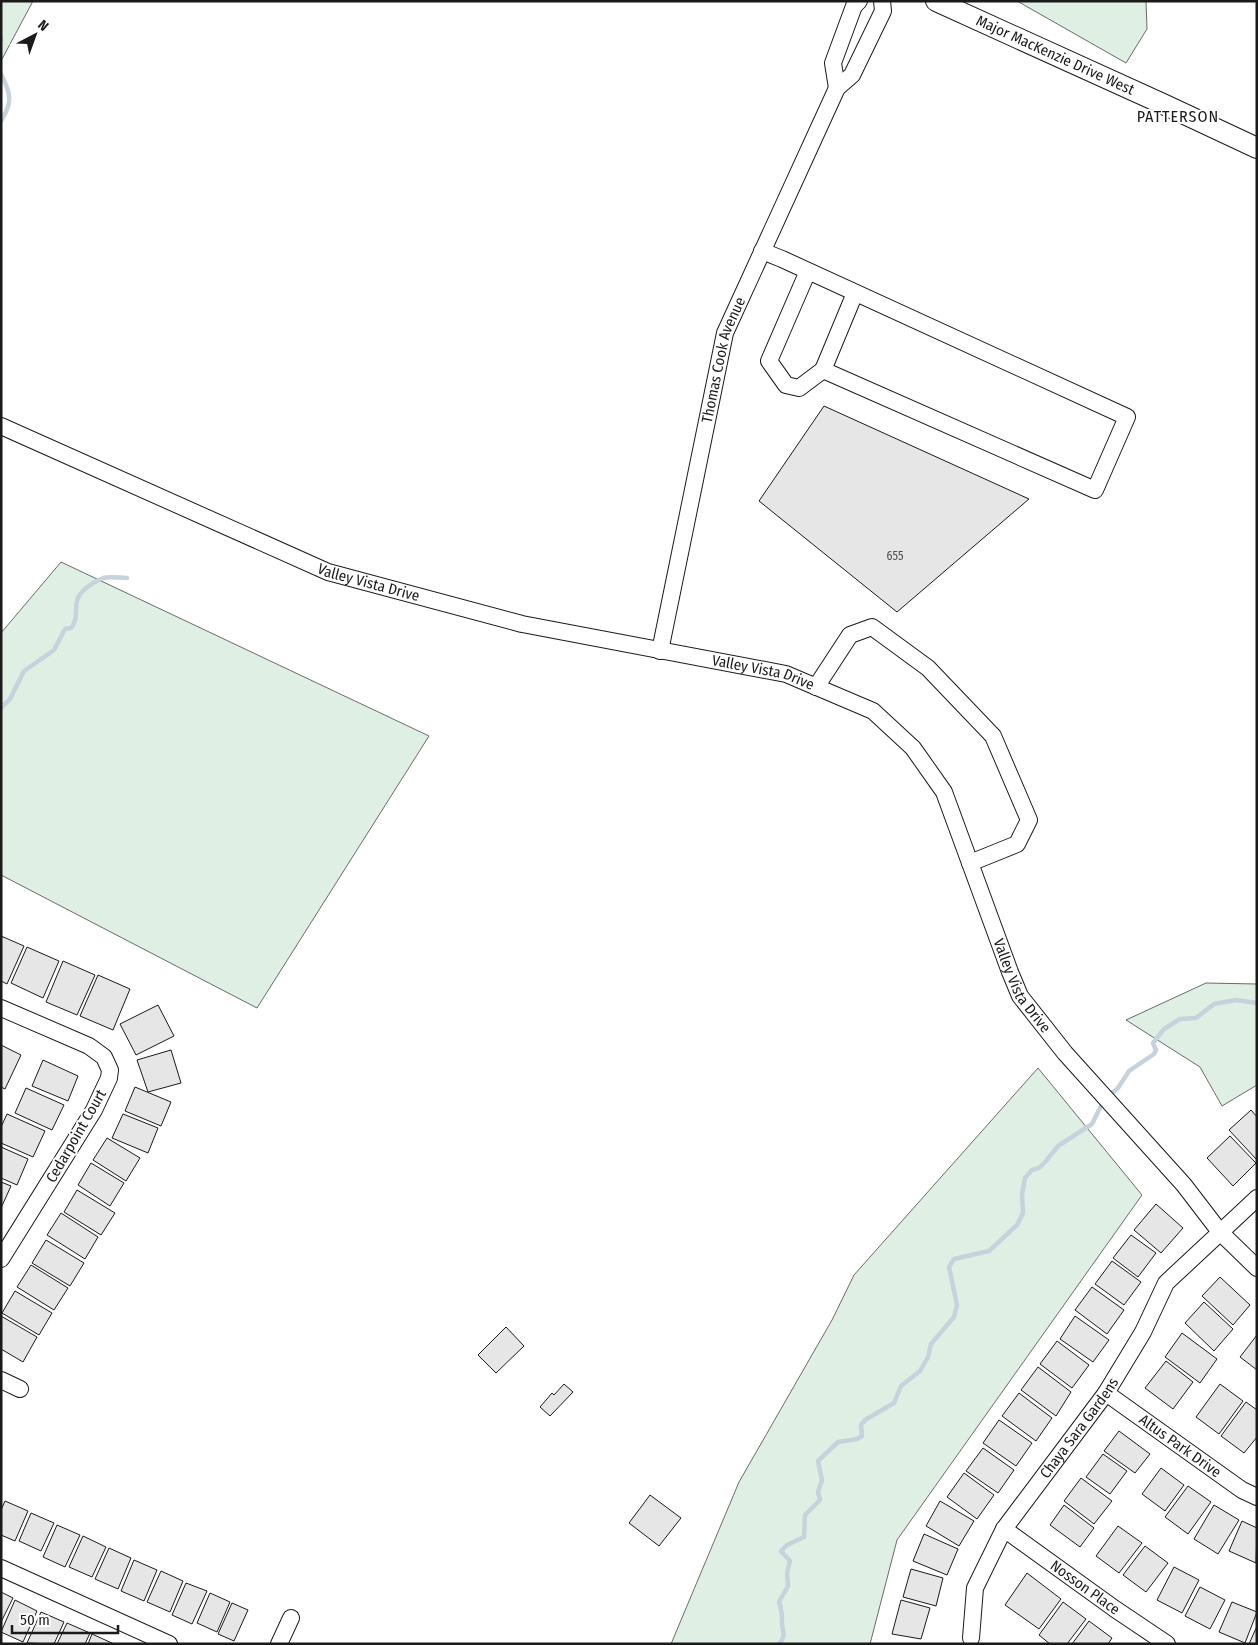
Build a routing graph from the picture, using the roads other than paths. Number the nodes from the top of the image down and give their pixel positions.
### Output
1 (859, 1) edge
2 (882, 1) edge
3 (936, 1) edge
4 (837, 88) junction
5 (1257, 148) edge
6 (762, 252) junction
7 (808, 271) junction
8 (855, 293) junction
9 (823, 370) junction
10 (1, 426) edge
11 (660, 651) junction
12 (816, 687) junction
13 (970, 863) junction
14 (1, 1008) edge
15 (1257, 1198) edge
16 (1220, 1232) junction
17 (1, 1259) edge
18 (1257, 1268) edge
19 (1, 1380) edge
20 (20, 1389) dead end
21 (1106, 1394) junction
22 (1257, 1497) edge
23 (1004, 1529) junction
24 (1, 1568) edge
25 (291, 1618) dead end
26 (970, 1638) dead end
27 (169, 1644) edge
28 (279, 1644) edge
29 (1167, 1644) edge

1 - 4 street
2 - 4 street, Thomas Cook Avenue
3 - 5 main road, Major MacKenzie Drive West
4 - 6 street, Thomas Cook Avenue
6 - 7 street
6 - 11 street, Thomas Cook Avenue
7 - 8 street
7 - 9 street
8 - 9 street
8 - 9 street
10 - 11 street, Valley Vista Drive
11 - 12 street, Valley Vista Drive
12 - 13 street, Valley Vista Drive
12 - 13 street
13 - 16 street, Valley Vista Drive
14 - 17 street, Cedarpoint Court
15 - 16 street, Chaya Sara Gardens
16 - 18 street, Valley Vista Drive
16 - 21 street, Chaya Sara Gardens
19 - 20 street
21 - 22 street, Altus Park Drive
21 - 23 street, Chaya Sara Gardens
23 - 26 street, Chaya Sara Gardens
23 - 29 street, Nosson Place
24 - 27 street
25 - 28 street

